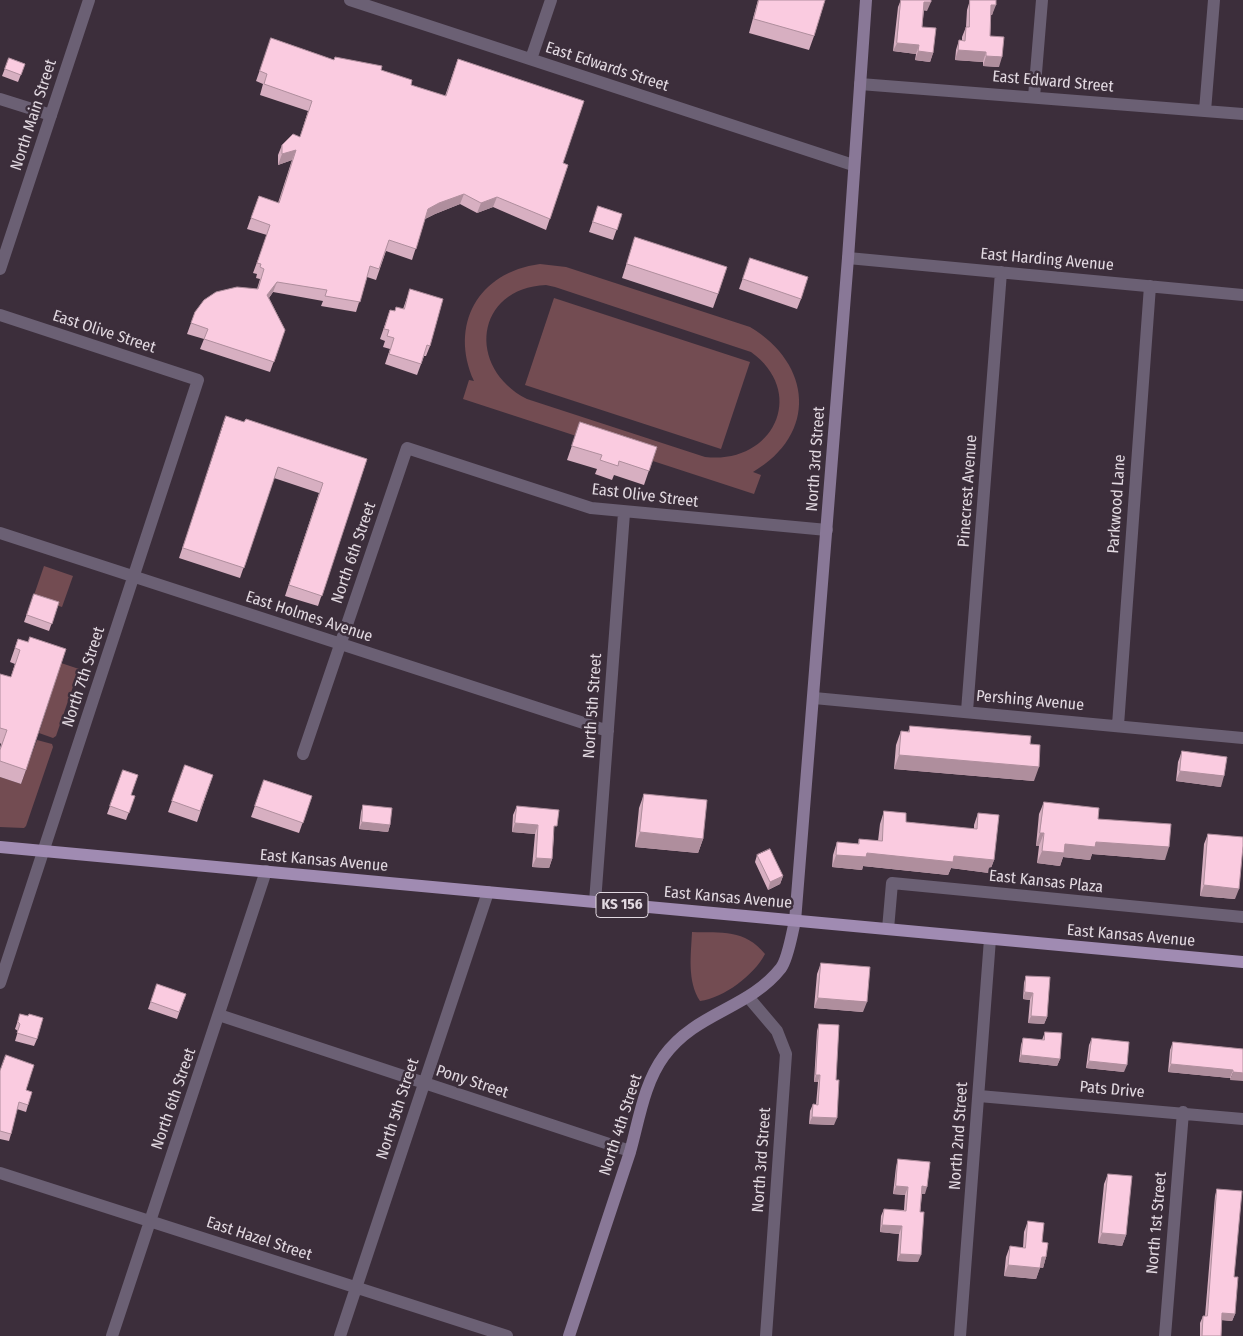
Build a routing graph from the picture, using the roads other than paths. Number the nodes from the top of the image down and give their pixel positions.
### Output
1 (89, 0) edge
2 (350, 0) edge
3 (551, 0) edge
4 (866, 0) edge
5 (1042, 0) edge
6 (1214, 0) edge
7 (531, 59) junction
8 (860, 84) junction
9 (1034, 97) junction
10 (0, 99) edge
11 (1205, 111) junction
12 (1243, 114) edge
13 (52, 115) junction
14 (853, 165) junction
15 (848, 258) junction
16 (0, 269) edge
17 (1001, 272) junction
18 (1150, 286) junction
19 (1243, 296) edge
20 (0, 315) edge
21 (198, 380) joint
22 (407, 448) joint
23 (624, 513) junction
24 (827, 530) junction
25 (0, 533) edge
26 (133, 577) junction
27 (340, 644) junction
28 (814, 698) junction
29 (967, 711) junction
30 (1118, 725) junction
31 (608, 732) junction
32 (1243, 738) edge
33 (303, 754) dead end
34 (0, 847) edge
35 (45, 851) junction
36 (266, 871) junction
37 (488, 892) junction
38 (595, 902) junction
39 (1243, 917) edge
40 (795, 921) junction
41 (888, 929) junction
42 (990, 939) junction
43 (1243, 962) edge
44 (0, 983) edge
45 (750, 998) junction
46 (218, 1016) junction
47 (424, 1083) junction
48 (979, 1096) junction
49 (1182, 1112) junction
50 (1243, 1119) edge
51 (630, 1151) junction
52 (0, 1173) edge
53 (150, 1221) junction
54 (356, 1288) junction
55 (112, 1336) edge
56 (340, 1336) edge
57 (507, 1336) edge
58 (569, 1336) edge
59 (766, 1336) edge
60 (960, 1336) edge
61 (1165, 1336) edge

1 - 13 street, North Main Street
2 - 7 street, East Edwards Street
3 - 7 street
4 - 8 main road, North 3rd Street
5 - 9 street
6 - 11 street
7 - 14 street, East Edwards Street
8 - 9 street, East Edward Street
8 - 14 main road, North 3rd Street
9 - 11 street, East Edward Street
10 - 13 street
11 - 12 street, East Edward Street
13 - 16 street, North Main Street
14 - 15 main road, North 3rd Street
15 - 17 street, East Harding Avenue
15 - 24 main road, North 3rd Street
17 - 18 street, East Harding Avenue
17 - 29 street, Pinecrest Avenue
18 - 19 street, East Harding Avenue
18 - 30 street, Parkwood Lane
20 - 21 street, East Olive Street
21 - 26 street, North 7th Street
22 - 23 street, East Olive Street
22 - 27 street, North 6th Street
23 - 24 street, East Olive Street
23 - 31 street, North 5th Street
24 - 28 main road, North 3rd Street
25 - 26 street, East Holmes Avenue
26 - 27 street, East Holmes Avenue
26 - 35 street, North 7th Street
27 - 31 street, East Holmes Avenue
27 - 33 street, North 6th Street
28 - 29 street, Pershing Avenue
28 - 40 main road, North 3rd Street
29 - 30 street, Pershing Avenue
30 - 32 street, Pershing Avenue
31 - 38 street, North 5th Street
34 - 35 main road, East Kansas Avenue / KS 156
35 - 36 main road, East Kansas Avenue / KS 156
35 - 44 street, North 7th Street
36 - 37 main road, East Kansas Avenue / KS 156
36 - 46 street, North 6th Street
37 - 38 main road, East Kansas Avenue / KS 156
37 - 47 street, North 5th Street
38 - 40 main road, East Kansas Avenue / KS 156
39 - 41 street, East Kansas Plaza
40 - 41 main road, East Kansas Avenue / KS 156
40 - 45 main road, North 4th Street
41 - 42 main road, East Kansas Avenue / KS 156
42 - 43 main road, East Kansas Avenue / KS 156
42 - 48 street, North 2nd Street
45 - 51 main road, North 4th Street
45 - 59 street, North 3rd Street
46 - 47 street, Pony Street
46 - 53 street, North 6th Street
47 - 51 street, Pony Street
47 - 54 street, North 5th Street
48 - 49 street, Pats Drive
48 - 60 street, North 2nd Street
49 - 50 street, Pats Drive
49 - 61 street, North 1st Street
51 - 58 main road, North 4th Street
52 - 53 street, East Hazel Street
53 - 54 street, East Hazel Street
53 - 55 street, North 6th Street
54 - 56 street, North 5th Street
54 - 57 street, East Hazel Street

